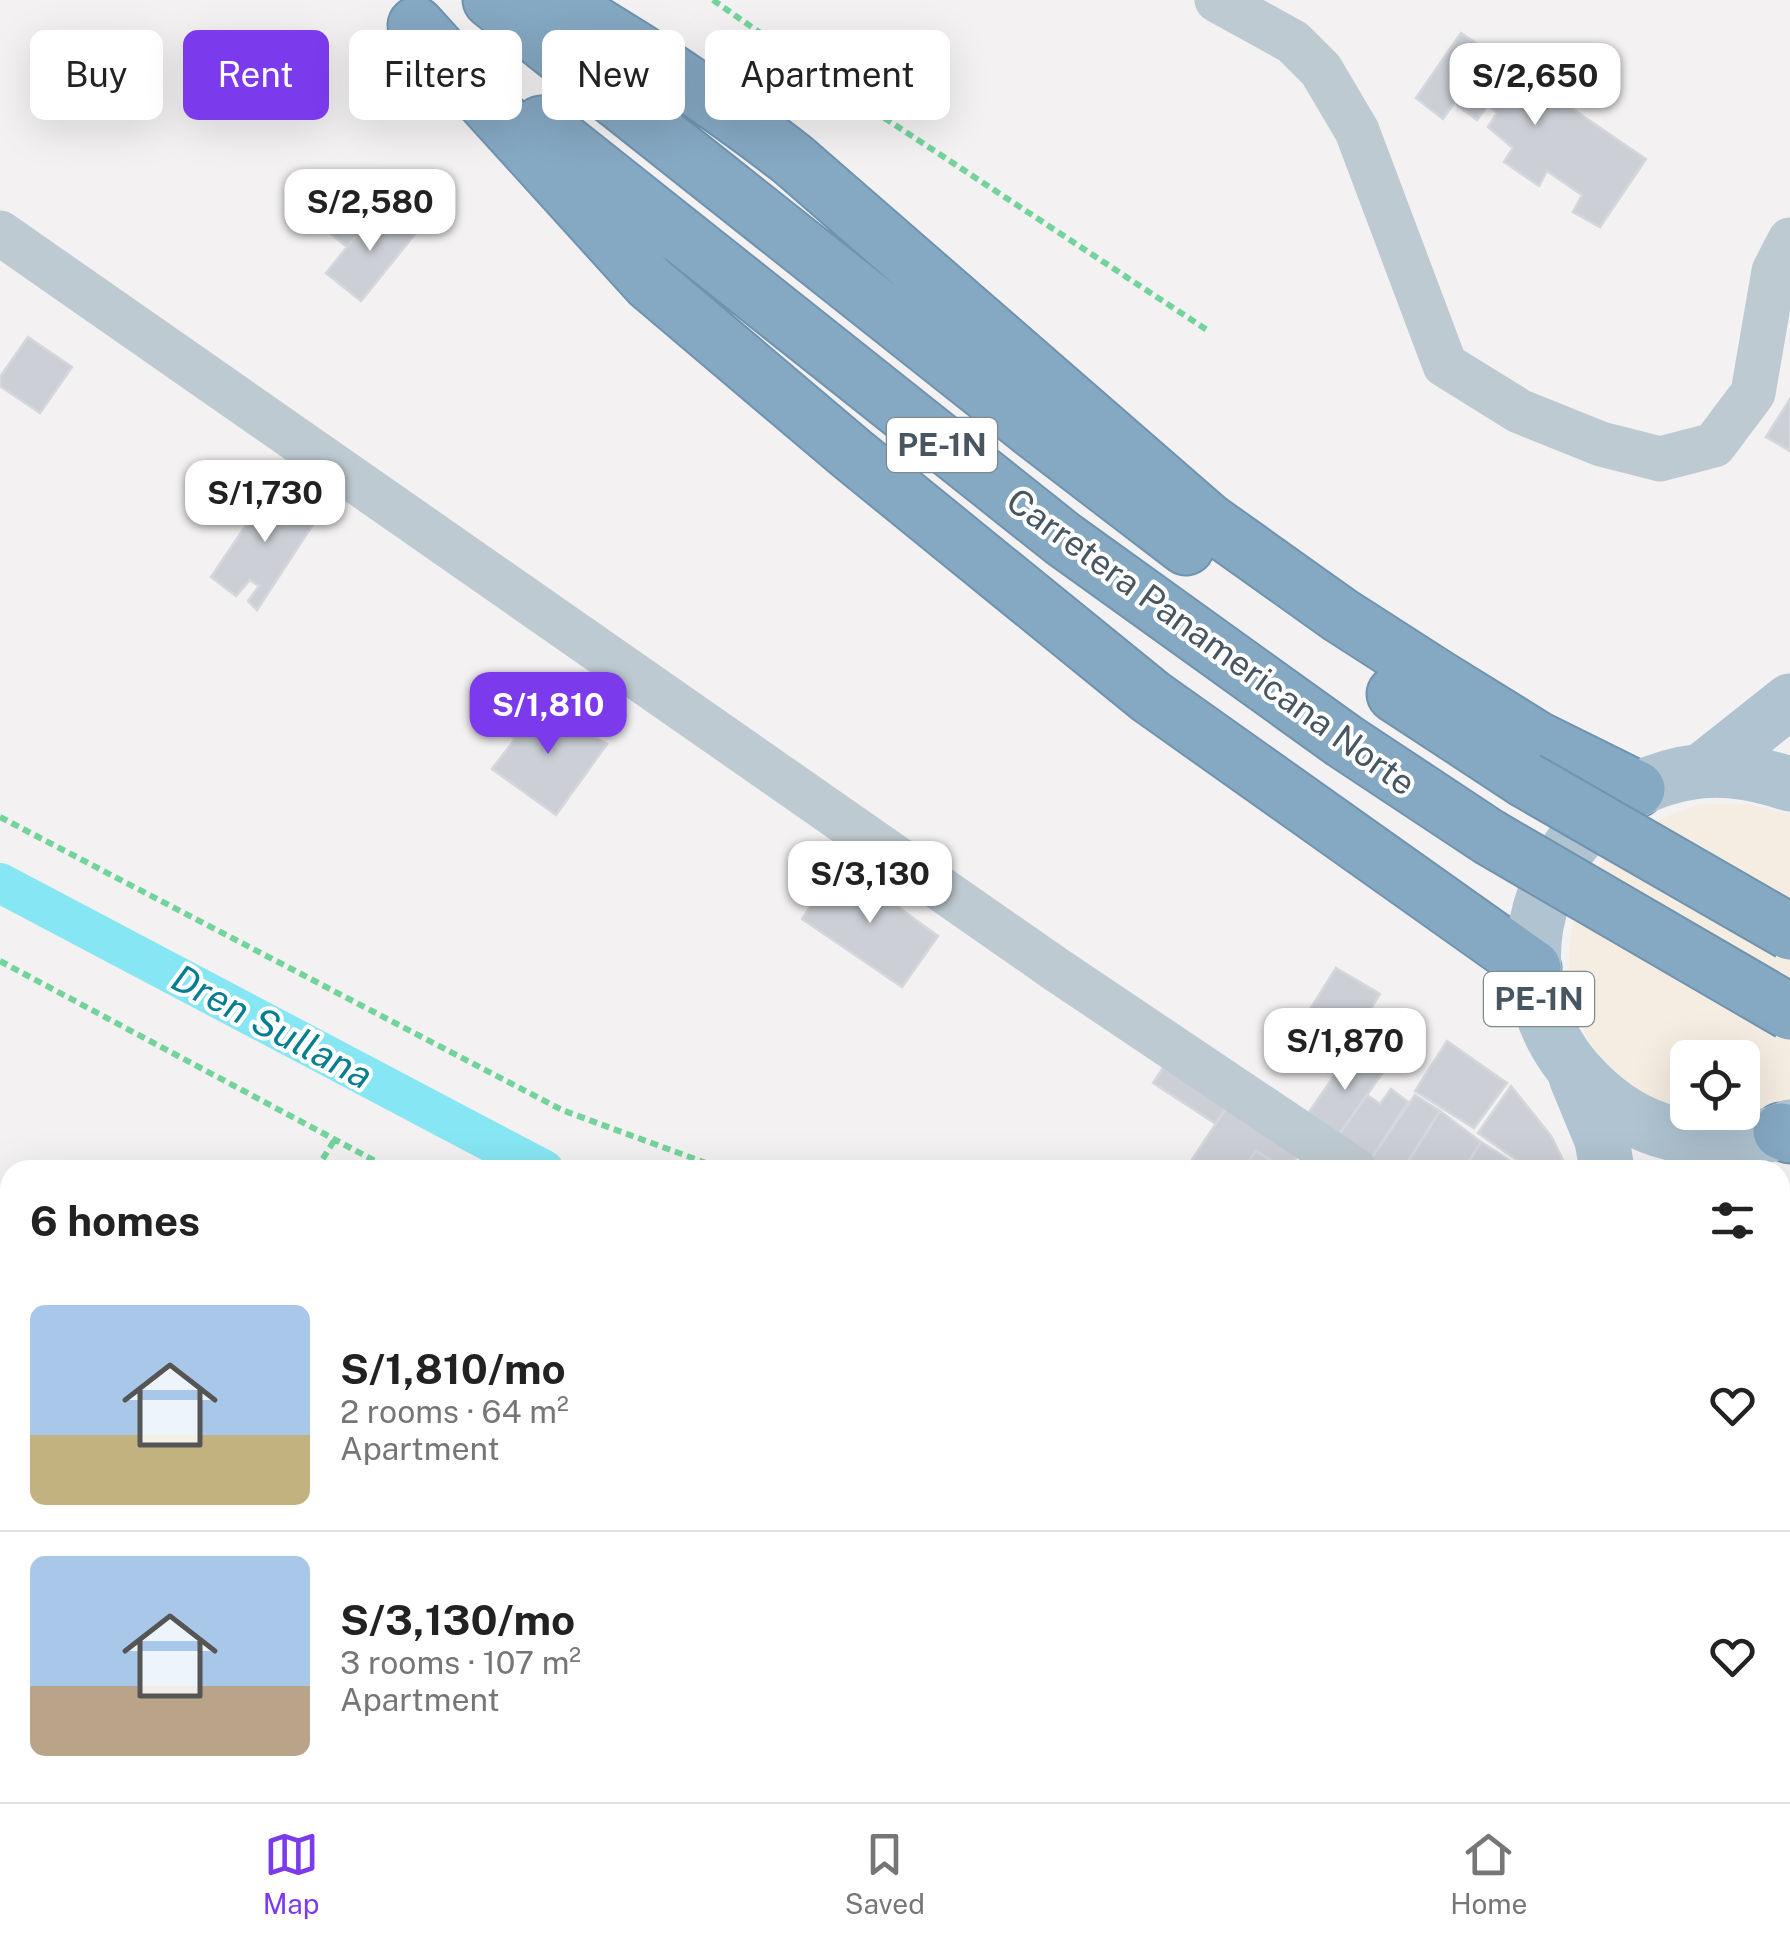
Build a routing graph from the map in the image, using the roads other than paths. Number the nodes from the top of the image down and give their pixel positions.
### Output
1 (491, 0) edge
2 (554, 0) edge
3 (1222, 0) edge
4 (400, 13) edge
5 (0, 234) edge
6 (1790, 240) edge
7 (1790, 701) edge
8 (1703, 770) junction
9 (1790, 784) edge
10 (1636, 789) junction
11 (1790, 932) edge
12 (1533, 968) junction
13 (1790, 1012) edge
14 (1573, 1070) junction
15 (1766, 1141) edge
16 (1340, 1160) edge
17 (1605, 1160) edge

1 - 11 highway, Carretera Panamericana Norte / PE-1N, bridge
2 - 10 highway
3 - 6 street
4 - 12 highway
4 - 13 highway, Carretera Panamericana Norte / PE-1N, bridge
5 - 16 street
7 - 8 main road, PE-1N
8 - 9 main road, PE-1N
8 - 10 main road, PE-1N
10 - 12 main road, PE-1N
12 - 14 main road, PE-1N
14 - 15 main road, PE-1N
14 - 17 main road

